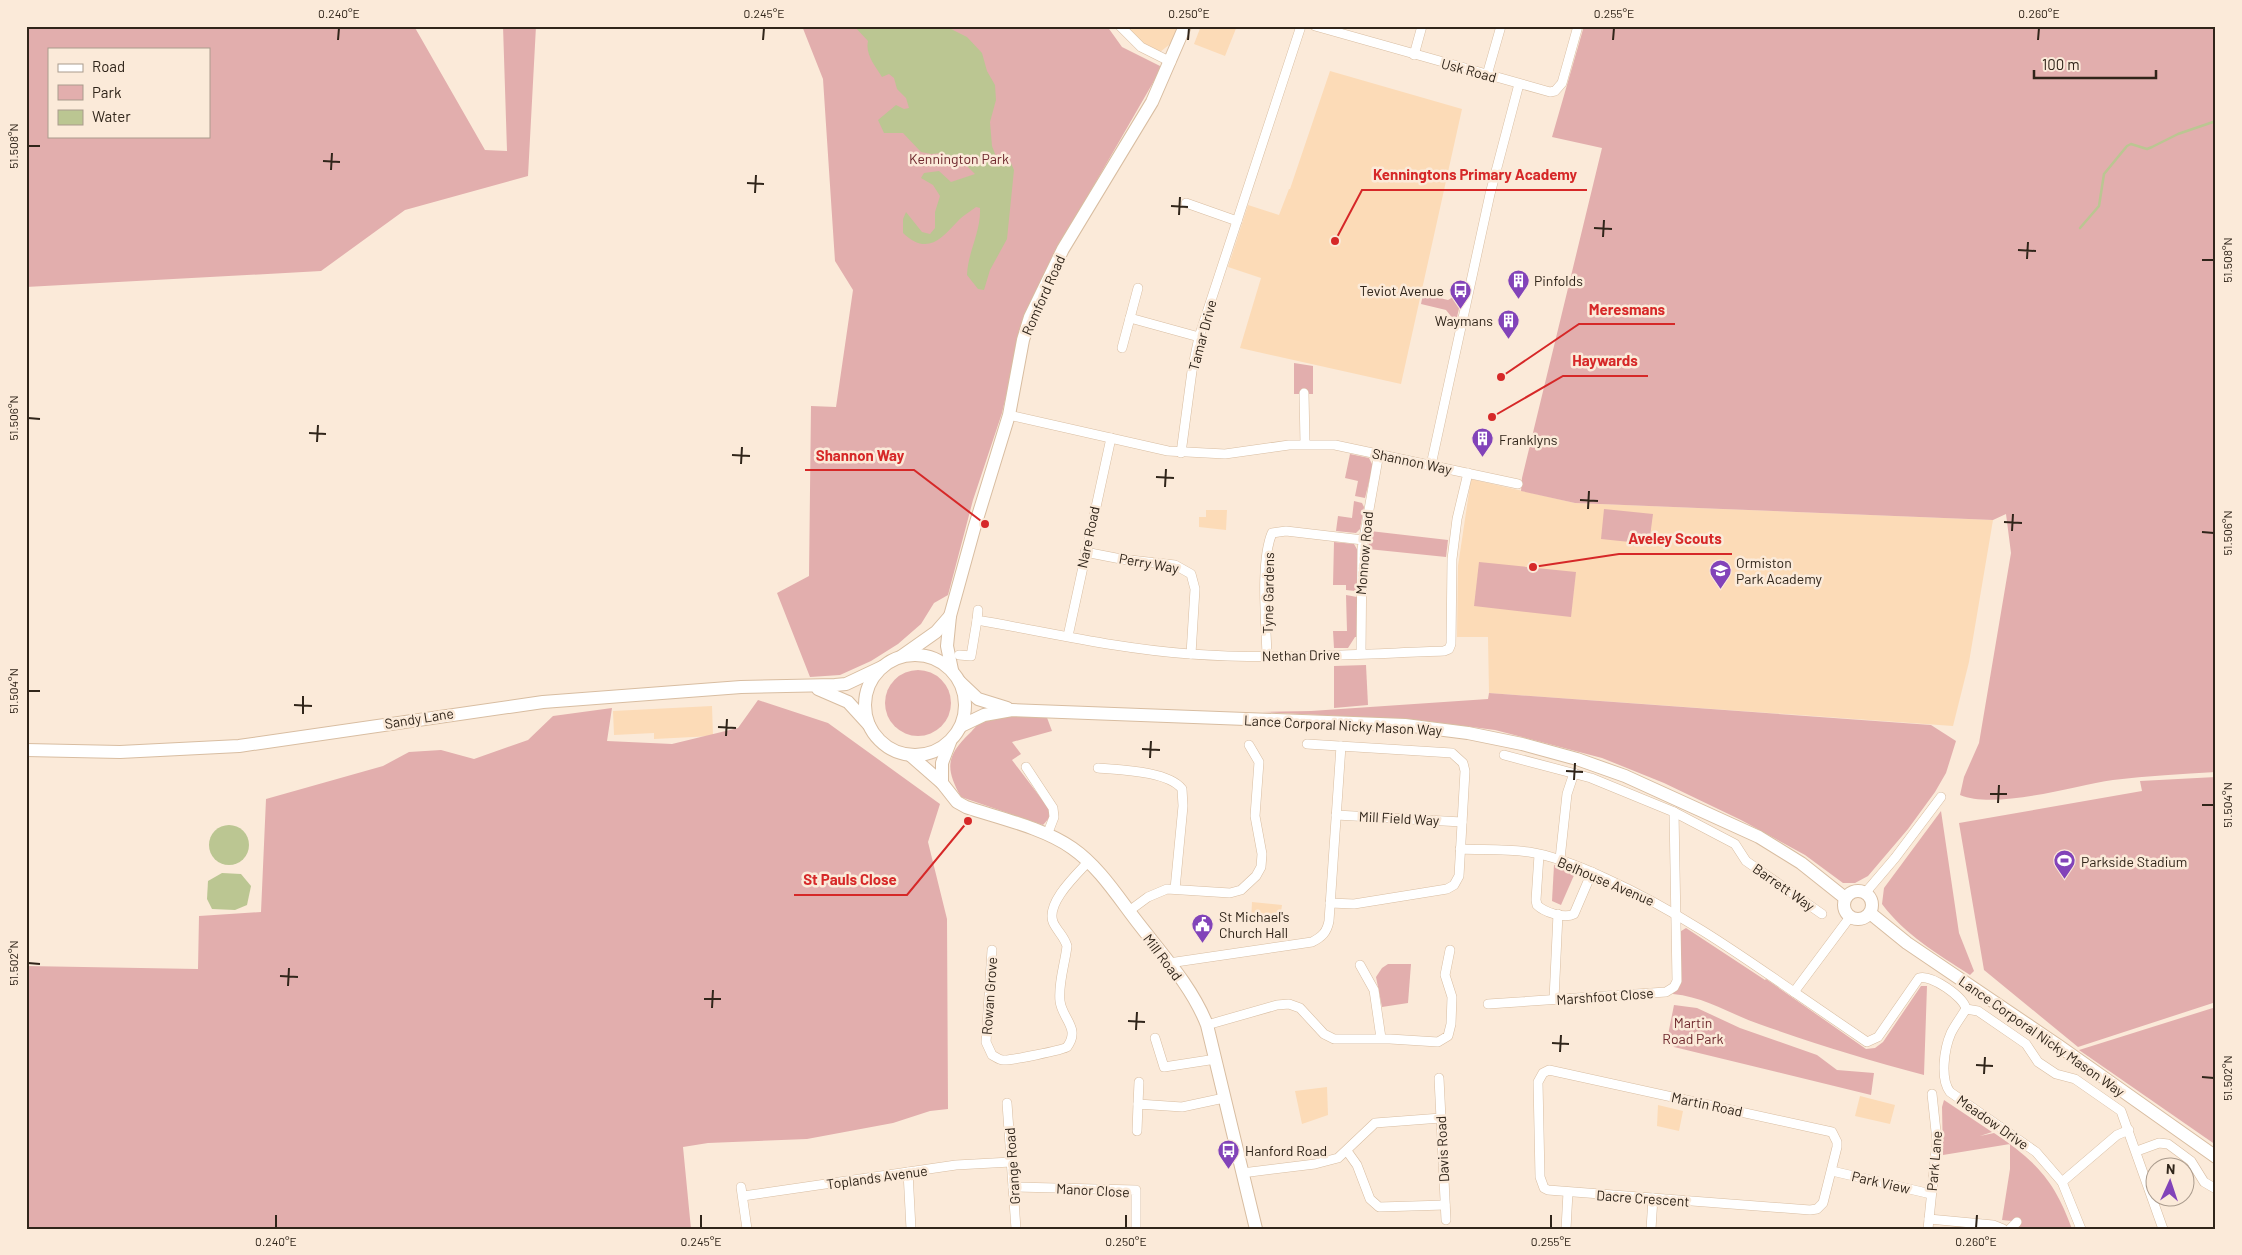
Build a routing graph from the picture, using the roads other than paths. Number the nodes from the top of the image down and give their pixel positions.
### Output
1 (1120, 26) edge
2 (1185, 26) edge
3 (1301, 26) edge
4 (1315, 26) edge
5 (1422, 26) edge
6 (1501, 26) edge
7 (1578, 26) edge
8 (1343, 30) edge
9 (1414, 55) junction
10 (1171, 62) junction
11 (1487, 75) junction
12 (1519, 84) junction
13 (1186, 203) dead end
14 (1237, 221) junction
15 (1138, 288) dead end
16 (1130, 318) junction
17 (1199, 337) junction
18 (1122, 348) dead end
19 (1304, 394) dead end
20 (1009, 415) junction
21 (1110, 438) junction
22 (1305, 444) junction
23 (1182, 453) junction
24 (1379, 454) junction
25 (1431, 465) junction
26 (1468, 473) junction
27 (1518, 484) dead end
28 (1363, 540) junction
29 (1085, 552) junction
30 (978, 610) dead end
31 (950, 616) junction
32 (977, 620) junction
33 (1068, 636) junction
34 (1191, 654) junction
35 (1361, 654) junction
36 (959, 655) dead end
37 (902, 656) junction
38 (1267, 656) junction
39 (882, 667) junction
40 (952, 670) junction
41 (959, 682) junction
42 (813, 687) junction
43 (1012, 710) junction
44 (869, 725) junction
45 (961, 726) junction
46 (950, 742) junction
47 (1307, 744) dead end
48 (1250, 745) dead end
49 (1341, 746) junction
50 (26, 750) edge
51 (910, 755) junction
52 (1504, 755) dead end
53 (1026, 767) dead end
54 (1098, 768) dead end
55 (1574, 773) junction
56 (942, 783) junction
57 (1941, 797) dead end
58 (1674, 812) junction
59 (1336, 815) junction
60 (1462, 822) junction
61 (1047, 835) junction
62 (1460, 849) junction
63 (1539, 855) junction
64 (1560, 860) junction
65 (1088, 862) junction
66 (1592, 872) junction
67 (1175, 889) junction
68 (1866, 892) junction
69 (1845, 898) junction
70 (1330, 903) junction
71 (1129, 911) junction
72 (1675, 912) junction
73 (1870, 913) junction
74 (1558, 914) junction
75 (1822, 914) dead end
76 (1850, 917) junction
77 (992, 950) dead end
78 (1450, 950) dead end
79 (1169, 963) junction
80 (1360, 965) dead end
81 (1794, 992) junction
82 (1554, 999) junction
83 (1488, 1004) dead end
84 (1966, 1009) junction
85 (1207, 1025) junction
86 (1155, 1038) dead end
87 (1380, 1038) junction
88 (1216, 1059) junction
89 (1544, 1073) joint
90 (1439, 1078) dead end
91 (1140, 1082) dead end
92 (1932, 1094) dead end
93 (1224, 1098) junction
94 (1008, 1103) dead end
95 (1138, 1104) junction
96 (1440, 1118) junction
97 (2129, 1130) junction
98 (1137, 1131) dead end
99 (1348, 1151) junction
100 (2137, 1151) junction
101 (2216, 1157) edge
102 (1011, 1162) junction
103 (1832, 1171) junction
104 (908, 1172) junction
105 (1242, 1173) junction
106 (2062, 1182) junction
107 (1014, 1187) junction
108 (2216, 1189) edge
109 (1568, 1192) junction
110 (1931, 1194) junction
111 (1652, 1198) junction
112 (1445, 1204) junction
113 (1929, 1219) junction
114 (1446, 1220) dead end
115 (2018, 1222) dead end
116 (747, 1229) edge
117 (911, 1229) edge
118 (1016, 1229) edge
119 (1136, 1229) edge
120 (1256, 1229) edge
121 (1566, 1229) edge
122 (1651, 1229) edge
123 (1928, 1229) edge
124 (2004, 1229) edge
125 (2010, 1229) edge
126 (2081, 1229) edge
127 (2163, 1229) edge

1 - 10 street
2 - 10 main road, Romford Road
3 - 14 street, Tamar Drive
4 - 8 street, Usk Road
5 - 9 street
6 - 11 street
7 - 12 street, Usk Road
8 - 9 street, Usk Road
9 - 11 street, Usk Road
10 - 20 main road, Romford Road
11 - 12 street, Usk Road
12 - 25 street
13 - 14 street
14 - 17 street, Tamar Drive
15 - 16 street
16 - 17 street
16 - 18 street
17 - 23 street, Tamar Drive
19 - 22 street
20 - 21 street, Shannon Way
20 - 31 main road, Romford Road
21 - 23 street, Shannon Way
21 - 29 street, Nare Road
22 - 23 street, Shannon Way
22 - 24 street, Shannon Way
24 - 25 street, Shannon Way
24 - 28 street, Monnow Road
25 - 26 street, Shannon Way
26 - 27 street, Shannon Way
26 - 35 street, Nethan Drive
28 - 35 street, Monnow Road
28 - 38 street, Tyne Gardens
29 - 33 street, Nare Road
29 - 34 street, Perry Way
30 - 32 street
31 - 37 main road, Romford Road
31 - 40 main road, Romford Road
32 - 33 street, Nethan Drive
32 - 36 street
33 - 34 street, Nethan Drive
34 - 38 street, Nethan Drive
35 - 38 street, Nethan Drive
37 - 39 main road
37 - 40 main road
39 - 42 main road, Sandy Lane
39 - 44 main road
40 - 41 main road
41 - 43 main road, Lance Corporal Nicky Mason Way
41 - 45 main road
42 - 44 main road, Sandy Lane
42 - 50 main road, Sandy Lane
43 - 45 main road, Lance Corporal Nicky Mason Way
43 - 69 main road, Lance Corporal Nicky Mason Way
44 - 51 main road
45 - 46 main road
46 - 51 main road
46 - 56 main road
47 - 49 street
48 - 67 street
49 - 59 street
49 - 60 street
51 - 56 main road, Mill Road
52 - 55 street, Barrett Way
53 - 61 street
54 - 67 street
55 - 58 street, Barrett Way
55 - 64 street
56 - 61 main road, Mill Road
57 - 68 street
58 - 72 street
58 - 75 street, Barrett Way
59 - 60 street, Mill Field Way
59 - 70 street
60 - 62 street
61 - 65 main road, Mill Road
62 - 63 street, Belhouse Avenue
62 - 70 street
63 - 64 street, Belhouse Avenue
63 - 74 street
64 - 66 street, Belhouse Avenue
65 - 71 main road, Mill Road
65 - 77 street, Rowan Grove
66 - 72 street, Belhouse Avenue
66 - 74 street
67 - 71 street
68 - 69 main road
68 - 73 main road
69 - 76 main road
70 - 79 street
71 - 79 main road, Mill Road
72 - 81 street, Belhouse Avenue
72 - 82 street, Marshfoot Close
73 - 76 main road
73 - 101 main road, Lance Corporal Nicky Mason Way
74 - 82 street
76 - 81 street
78 - 87 street
79 - 85 main road, Mill Road
80 - 87 street
81 - 84 street
82 - 83 street, Marshfoot Close
84 - 97 street
84 - 106 street, Meadow Drive
85 - 87 street
85 - 88 main road, Mill Road
86 - 88 street
88 - 93 main road, Mill Road
89 - 103 street, Martin Road
89 - 109 street, Dacre Crescent
90 - 96 street, Davis Road
91 - 95 street
92 - 110 street, Park Lane
93 - 95 street
93 - 105 main road, Mill Road
94 - 102 street, Grange Road
95 - 98 street
96 - 99 street
96 - 112 street, Davis Road
97 - 100 street
97 - 106 street
99 - 105 street
99 - 112 street
100 - 108 street
100 - 127 street
102 - 104 street, Toplands Avenue
102 - 107 street, Grange Road
103 - 110 street, Park View
103 - 111 street, Dacre Crescent
104 - 116 street, Toplands Avenue
104 - 117 street
105 - 120 main road, Mill Road
106 - 126 street, Meadow Drive
107 - 118 street, Grange Road
107 - 119 street, Manor Close
109 - 111 street, Dacre Crescent
109 - 121 street
110 - 113 street, Park Lane
111 - 122 street
112 - 114 street, Davis Road
113 - 123 street, Park Lane
113 - 124 street
115 - 125 street

